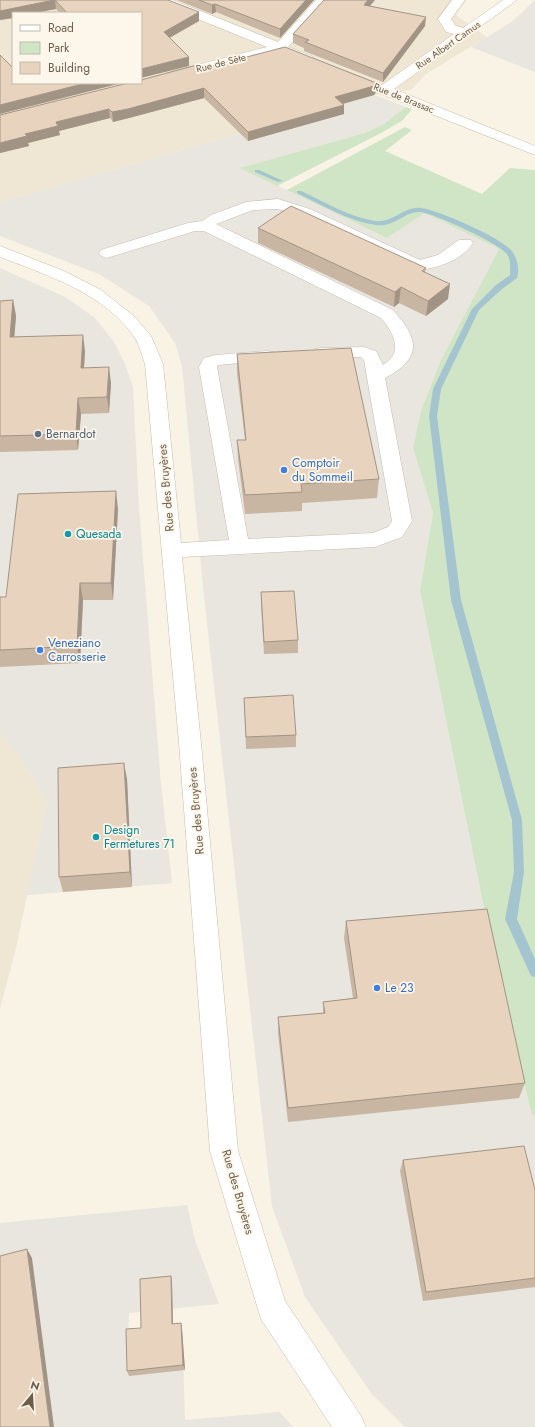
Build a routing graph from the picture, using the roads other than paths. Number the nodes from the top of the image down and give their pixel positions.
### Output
1 (162, 0) edge
2 (323, 0) edge
3 (459, 0) edge
4 (511, 0) edge
5 (465, 33) junction
6 (280, 48) junction
7 (321, 65) edge
8 (335, 70) edge
9 (157, 79) edge
10 (384, 90) junction
11 (535, 151) edge
12 (207, 226) junction
13 (465, 243) dead end
14 (0, 251) edge
15 (107, 253) dead end
16 (376, 376) junction
17 (240, 547) junction
18 (172, 550) junction
19 (350, 1427) edge

1 - 6 street
2 - 6 street
3 - 5 street
4 - 5 street, Rue Albert Camus
5 - 10 street, Rue Albert Camus
6 - 7 street
6 - 9 street, Rue de Sète
8 - 10 street, Rue de Brassac
10 - 11 street, Rue de Brassac
12 - 13 street
12 - 15 street
12 - 16 street
14 - 18 street, Rue des Bruyères
16 - 17 street
16 - 17 street
17 - 18 street
18 - 19 street, Rue des Bruyères

